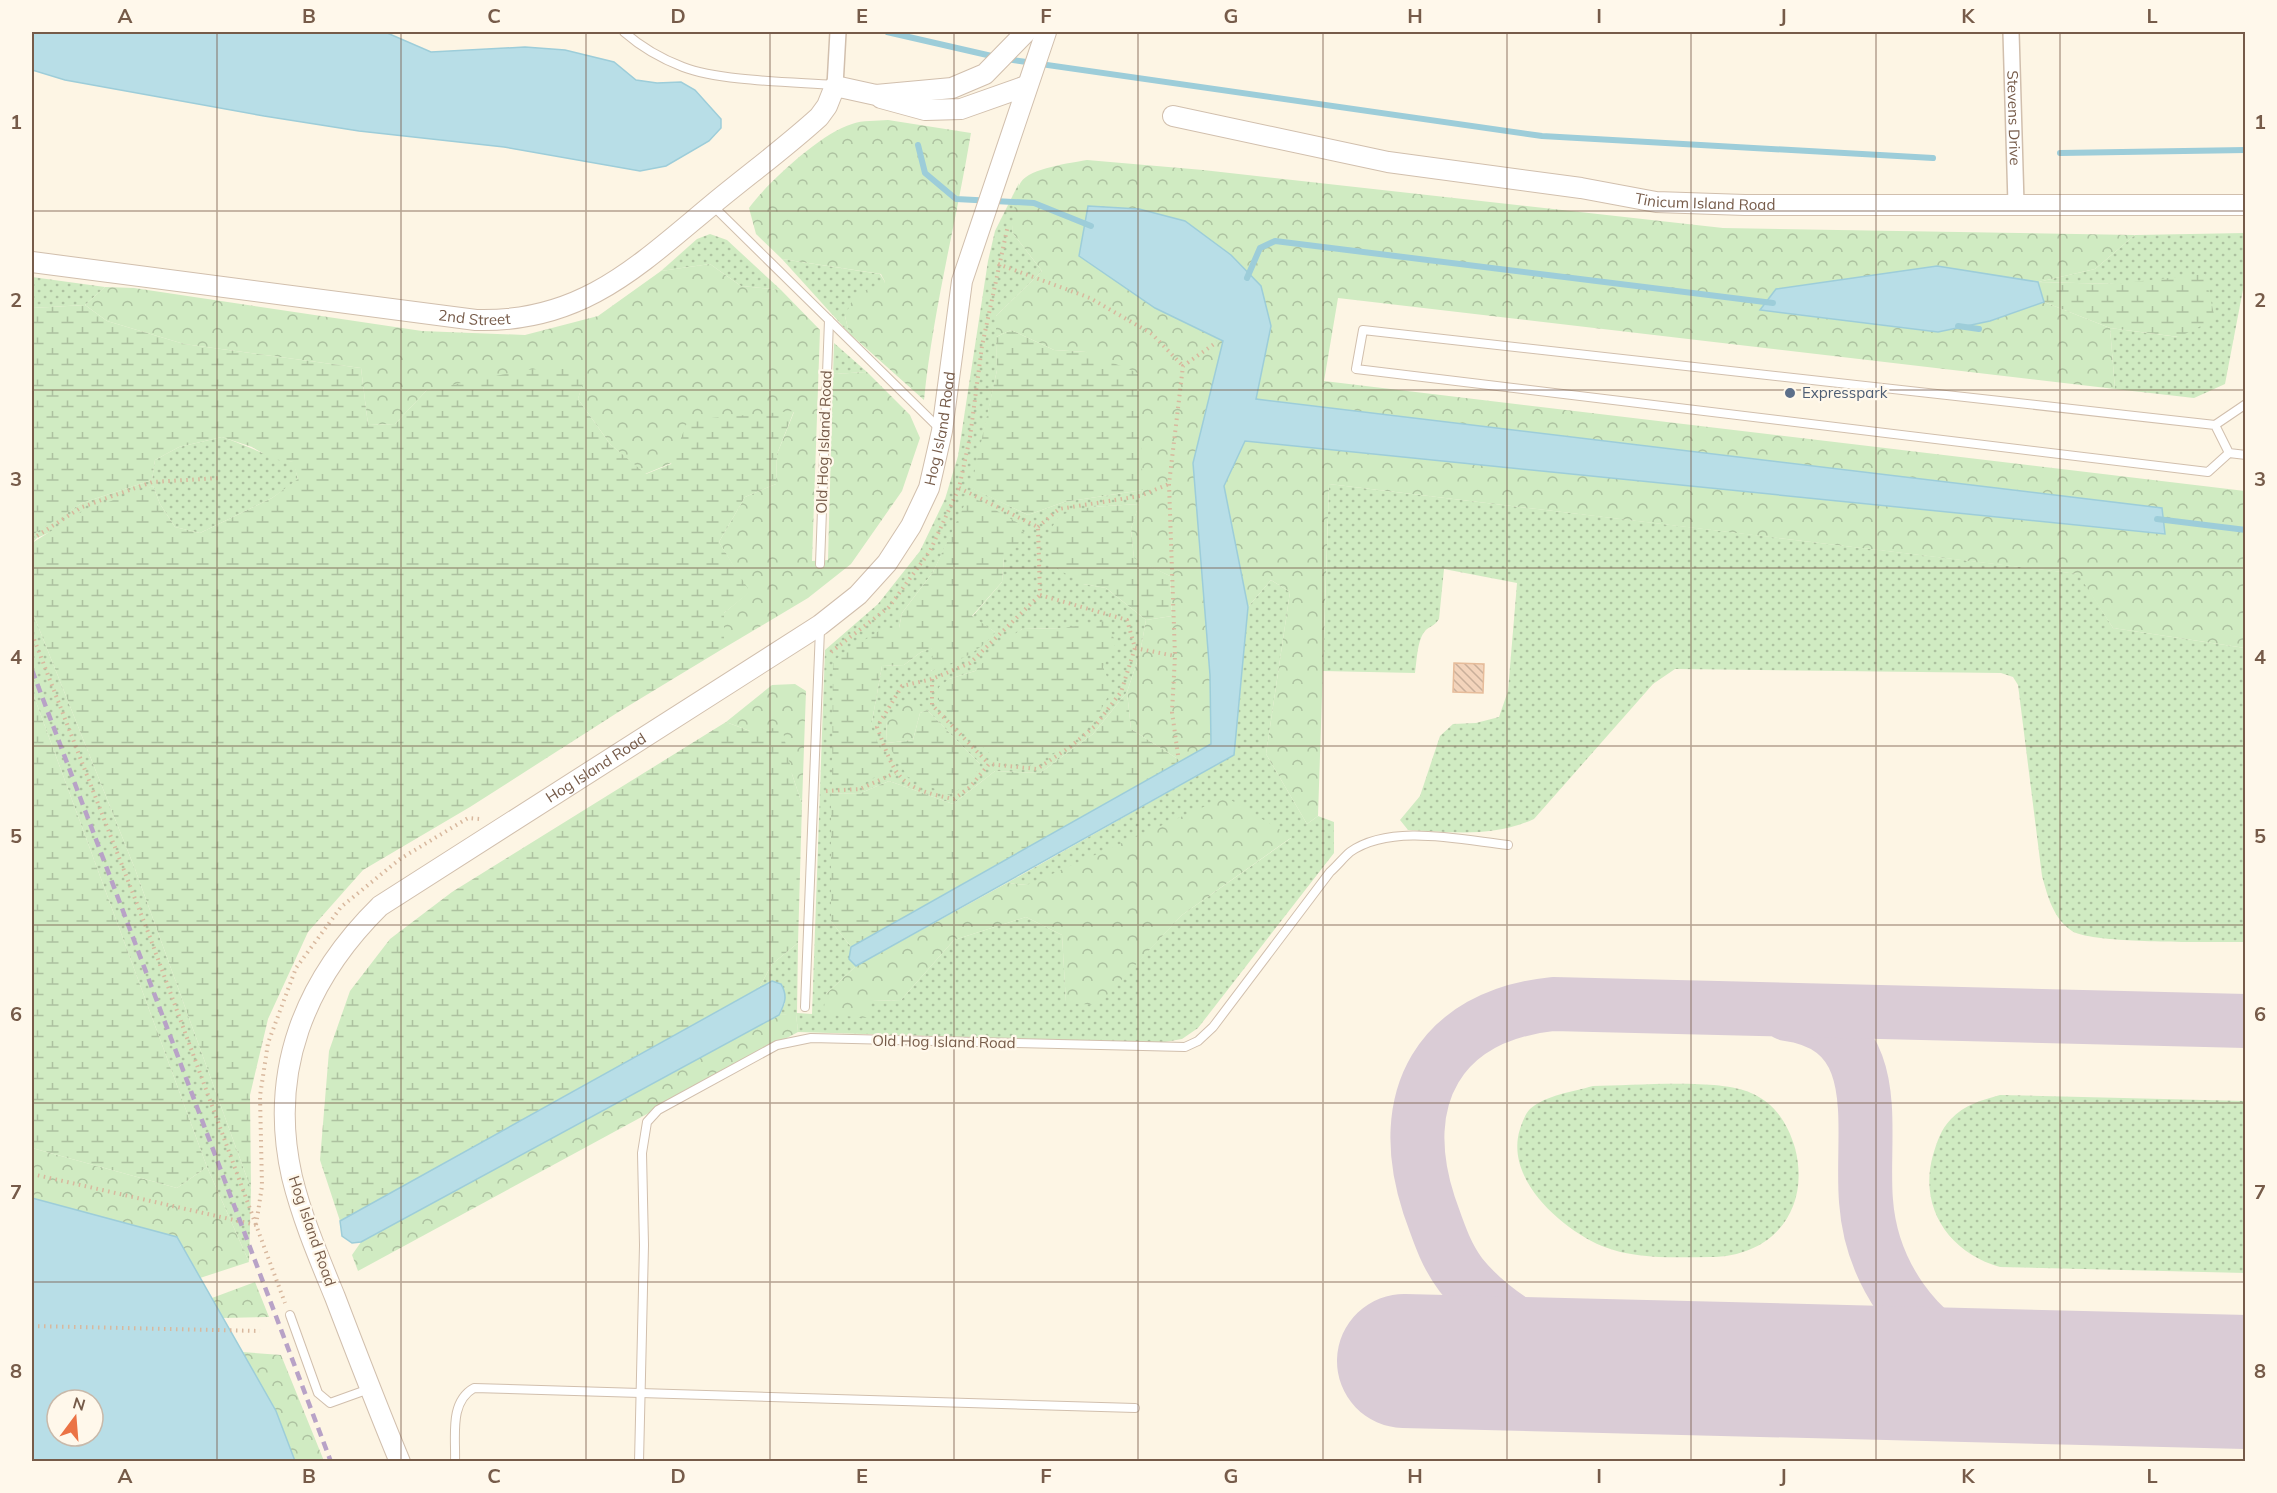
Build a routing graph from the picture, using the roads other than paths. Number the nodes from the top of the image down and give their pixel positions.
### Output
1 (624, 32) edge
2 (838, 32) edge
3 (1026, 32) edge
4 (1046, 32) edge
5 (2011, 32) edge
6 (1028, 81) junction
7 (835, 86) junction
8 (876, 95) junction
9 (1173, 116) dead end
10 (2016, 204) junction
11 (712, 205) junction
12 (2246, 205) edge
13 (32, 262) edge
14 (829, 320) junction
15 (2246, 404) edge
16 (2215, 425) junction
17 (942, 431) junction
18 (2229, 453) junction
19 (2246, 455) edge
20 (820, 564) dead end
21 (820, 625) junction
22 (1508, 845) dead end
23 (805, 1007) dead end
24 (290, 1315) road end
25 (370, 1389) junction
26 (641, 1394) junction
27 (1135, 1408) dead end
28 (400, 1461) edge
29 (455, 1461) edge
30 (639, 1461) edge

1 - 7 lane
2 - 7 street
3 - 8 street
4 - 6 street, Hog Island Road
5 - 10 street, Stevens Drive
6 - 8 street
6 - 17 street, Hog Island Road
7 - 8 street
7 - 11 street, 2nd Street
9 - 10 street, Tinicum Island Road
10 - 12 street, Tinicum Island Road
11 - 13 street, 2nd Street
11 - 14 lane
14 - 17 lane
14 - 20 lane, Old Hog Island Road
15 - 16 lane
16 - 18 lane
16 - 18 lane
17 - 21 street, Hog Island Road
18 - 19 lane
21 - 23 lane
21 - 25 street, Hog Island Road
22 - 26 lane, Old Hog Island Road
24 - 25 lane
25 - 28 street, Hog Island Road
26 - 27 lane
26 - 29 lane
26 - 30 lane, Old Hog Island Road

